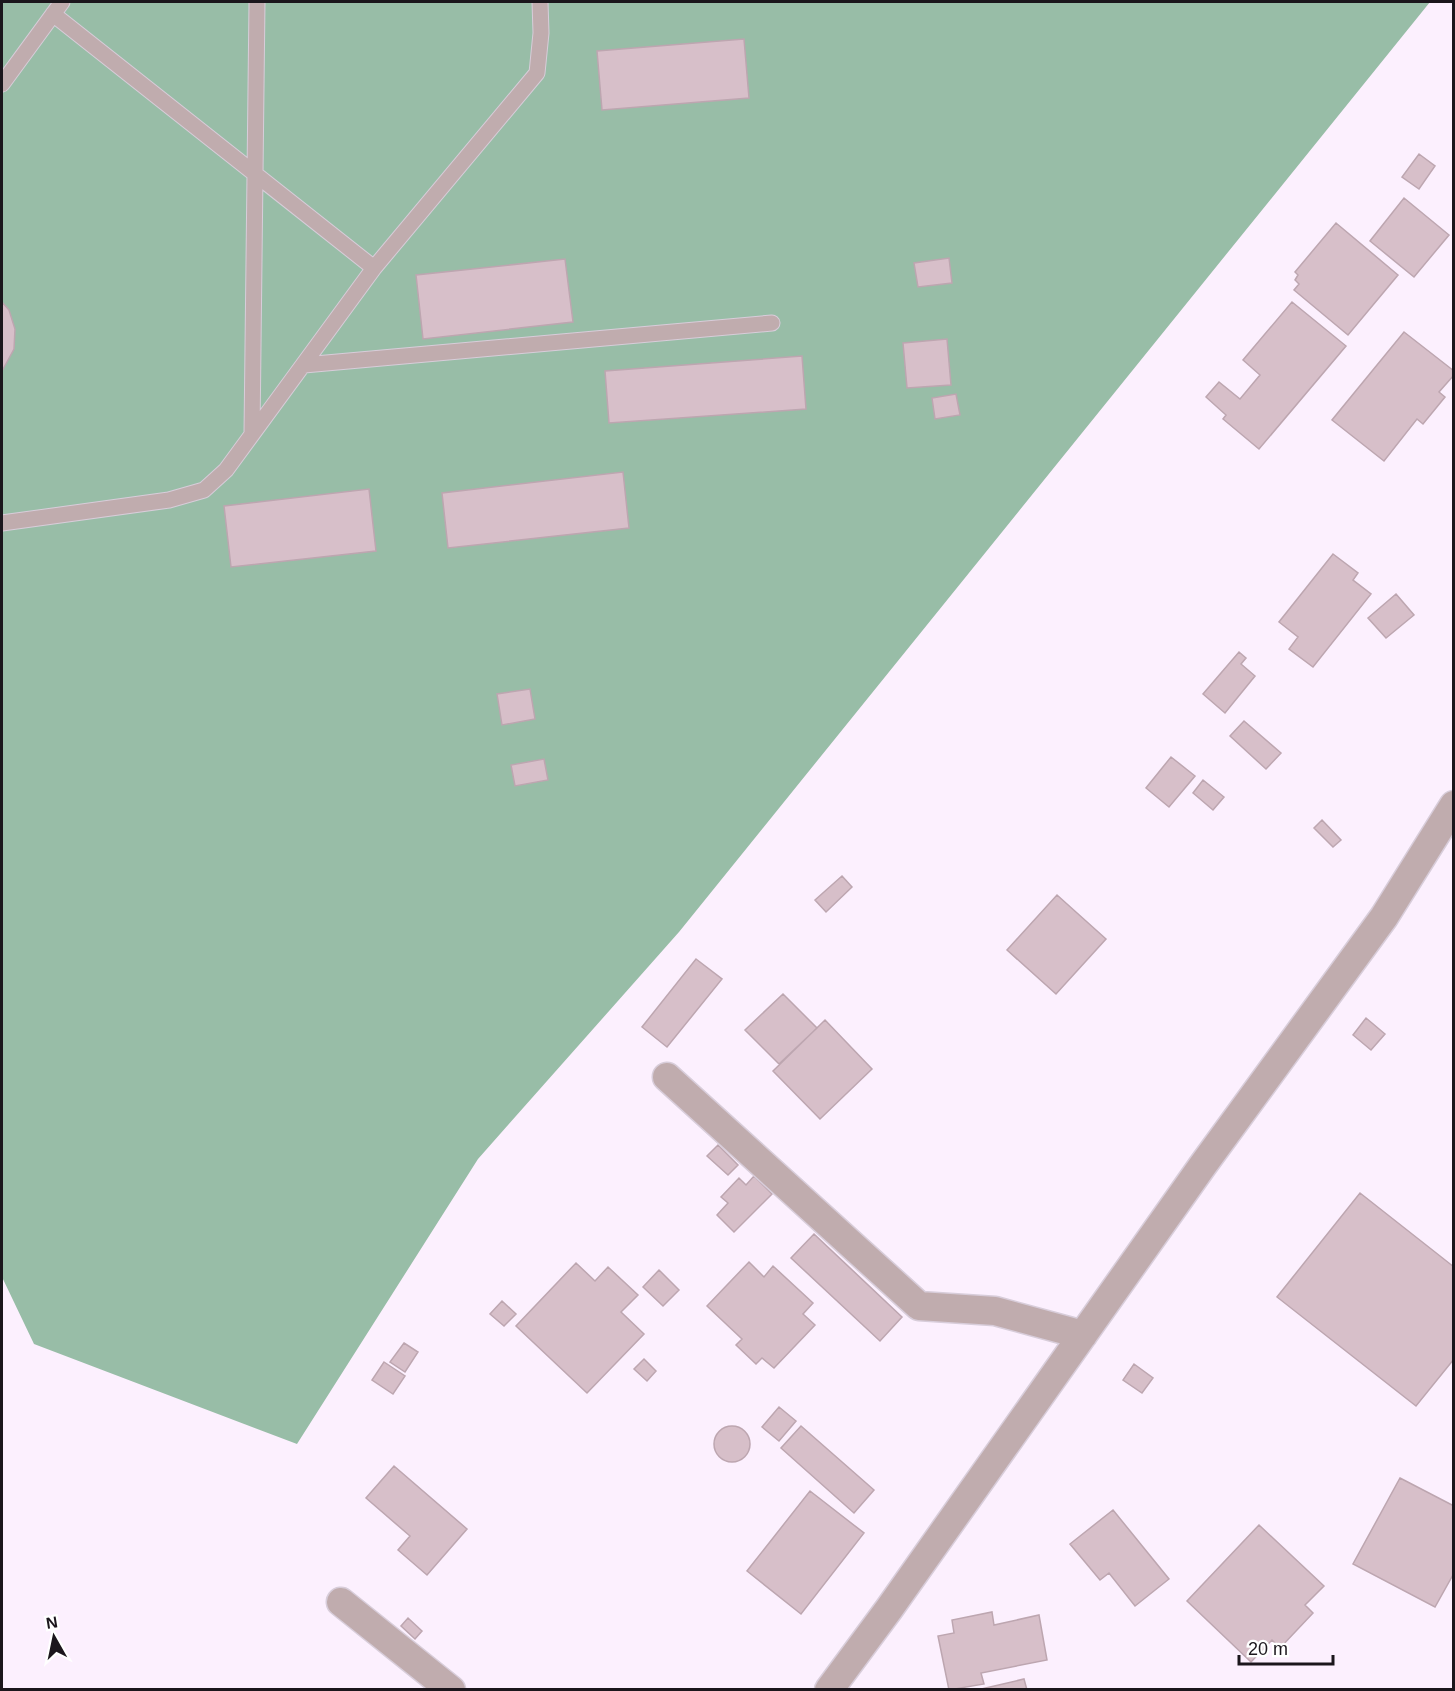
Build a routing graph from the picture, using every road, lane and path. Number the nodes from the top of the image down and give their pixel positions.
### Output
1 (62, 2) edge
2 (257, 2) edge
3 (540, 2) edge
4 (53, 14) junction
5 (2, 84) edge
6 (255, 173) junction
7 (374, 268) junction
8 (772, 323) dead end
9 (304, 365) junction
10 (252, 432) junction
11 (2, 523) edge
12 (1454, 805) edge
13 (668, 1077) dead end
14 (1083, 1335) junction
15 (341, 1602) dead end
16 (451, 1689) edge
17 (829, 1689) edge

1 - 4 lane
2 - 6 lane
3 - 7 lane
4 - 5 lane
4 - 6 lane
6 - 7 lane
6 - 10 lane
7 - 9 lane
8 - 9 lane
9 - 10 lane
10 - 11 lane
12 - 14 street
13 - 14 street
14 - 17 street
15 - 16 street

